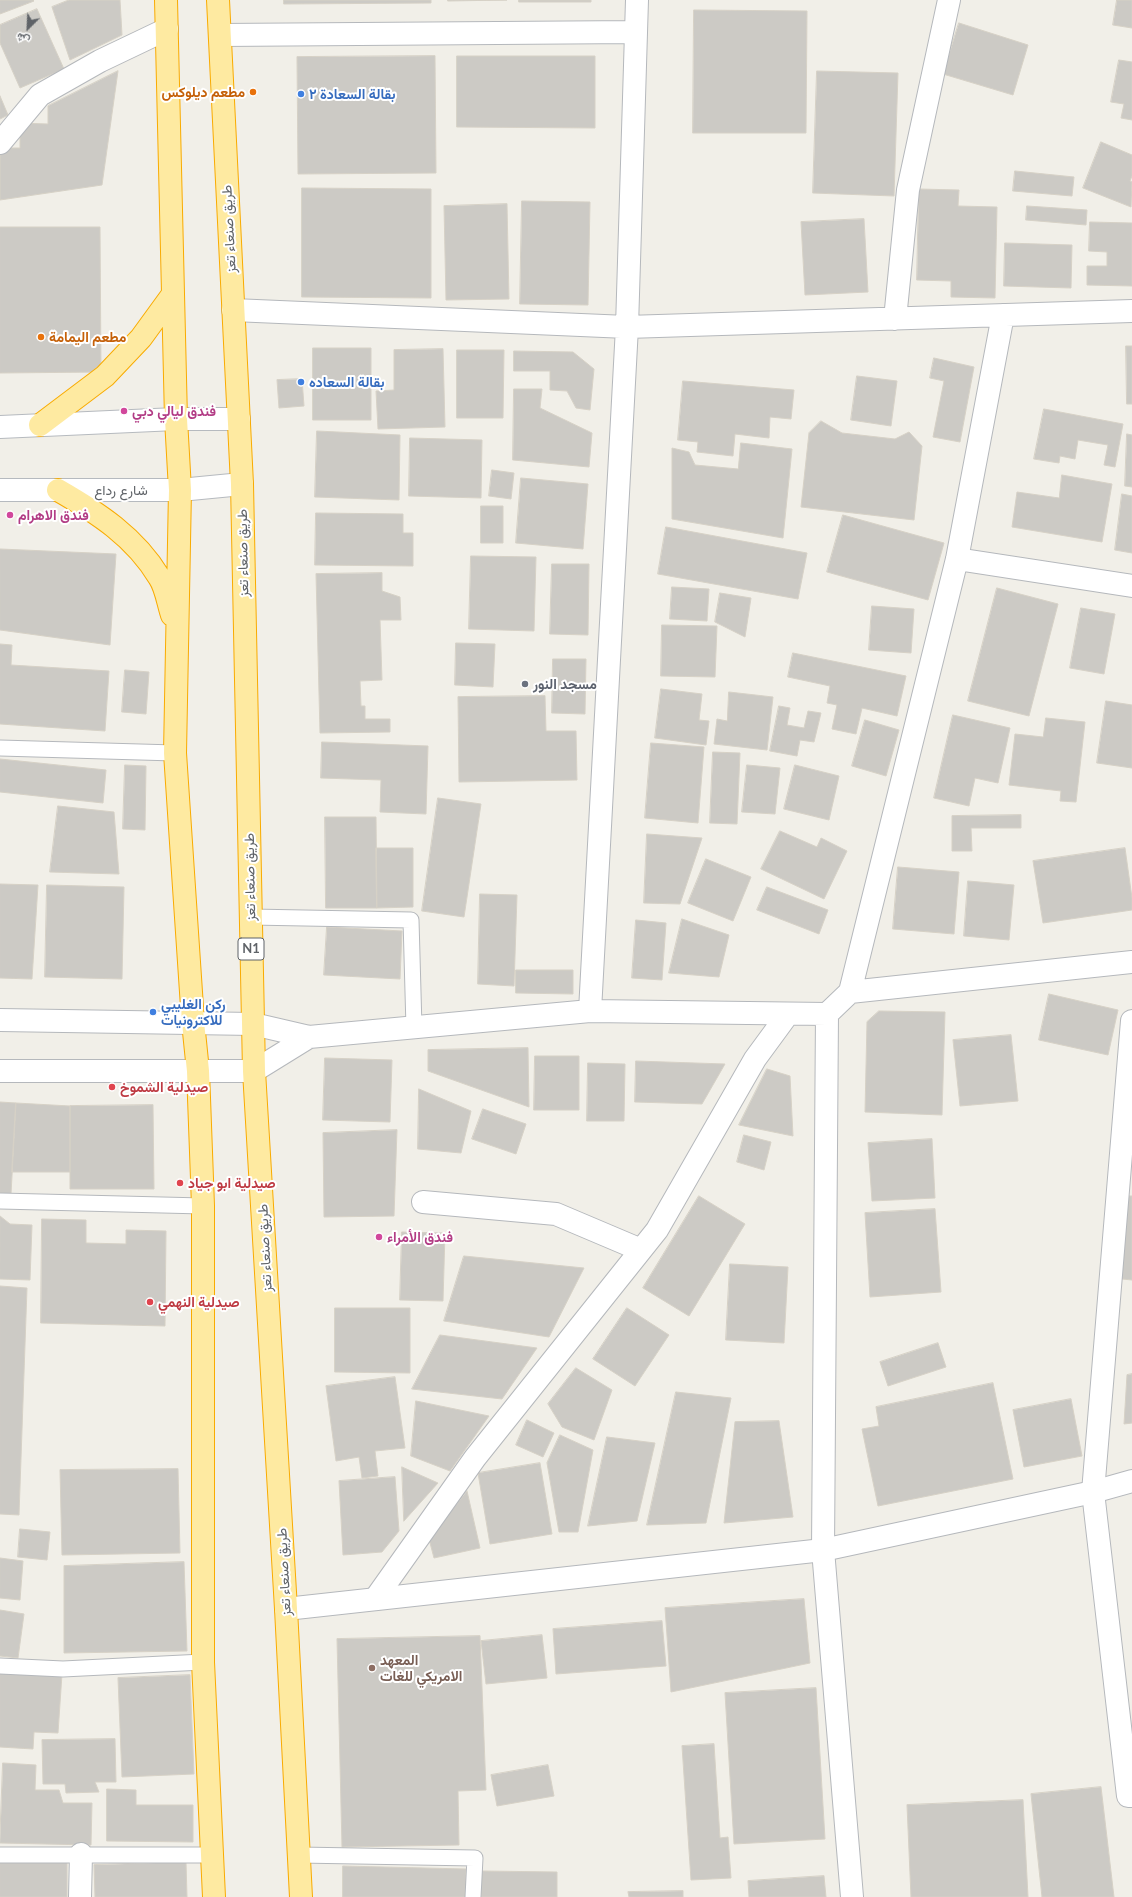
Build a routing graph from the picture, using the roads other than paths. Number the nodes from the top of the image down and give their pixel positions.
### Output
1 (166, 0) edge
2 (218, 0) edge
3 (637, 0) edge
4 (949, 0) edge
5 (167, 29) junction
6 (636, 32) junction
7 (220, 35) junction
8 (0, 143) edge
9 (172, 294) junction
10 (233, 310) junction
11 (1132, 311) edge
12 (1003, 315) junction
13 (894, 319) junction
14 (626, 327) junction
15 (176, 419) junction
16 (239, 419) junction
17 (40, 425) junction
18 (0, 427) edge
19 (242, 484) junction
20 (0, 490) edge
21 (58, 490) junction
22 (180, 490) junction
23 (957, 558) junction
24 (1132, 586) edge
25 (177, 632) junction
26 (0, 748) edge
27 (175, 753) junction
28 (251, 918) junction
29 (1132, 962) edge
30 (850, 992) junction
31 (590, 1011) junction
32 (788, 1014) junction
33 (827, 1014) junction
34 (0, 1020) edge
35 (1132, 1021) edge
36 (193, 1022) junction
37 (253, 1024) junction
38 (414, 1028) junction
39 (309, 1037) junction
40 (254, 1070) junction
41 (0, 1071) edge
42 (198, 1071) junction
43 (0, 1201) edge
44 (423, 1202) dead end
45 (203, 1206) junction
46 (641, 1250) junction
47 (1132, 1480) edge
48 (1093, 1492) junction
49 (823, 1550) junction
50 (375, 1599) junction
51 (286, 1609) junction
52 (203, 1662) junction
53 (0, 1666) edge
54 (1132, 1796) edge
55 (81, 1854) junction
56 (212, 1854) junction
57 (0, 1855) edge
58 (298, 1855) junction
59 (80, 1897) edge
60 (214, 1897) edge
61 (300, 1897) edge
62 (474, 1897) edge
63 (852, 1897) edge

1 - 5 highway
2 - 7 highway, طريق صنعاء تعز / N1
3 - 6 street
4 - 13 street
5 - 8 street
5 - 9 highway
6 - 7 street
6 - 14 street
7 - 10 highway, طريق صنعاء تعز / N1
9 - 15 highway
9 - 17 highway
10 - 14 street
10 - 16 highway, طريق صنعاء تعز / N1
11 - 12 street
12 - 13 street
12 - 23 street
13 - 14 street
14 - 31 street
15 - 16 street
15 - 17 street
15 - 22 highway
16 - 19 highway, طريق صنعاء تعز / N1
17 - 18 street
19 - 22 street, شارع رداع
19 - 28 highway, طريق صنعاء تعز / N1
20 - 21 street, شارع رداع
21 - 22 street, شارع رداع
21 - 25 highway
22 - 25 highway
23 - 24 street
23 - 30 street
25 - 27 highway
26 - 27 lane
27 - 36 highway
28 - 37 highway, طريق صنعاء تعز / N1
28 - 38 lane
29 - 30 street
30 - 33 street
31 - 32 street
31 - 38 street
32 - 33 street
32 - 46 street
33 - 49 street
34 - 36 street
35 - 48 street
36 - 37 street
36 - 42 highway
37 - 39 street
37 - 40 highway, طريق صنعاء تعز / N1
38 - 39 street
39 - 40 street
40 - 42 street
40 - 51 highway, طريق صنعاء تعز / N1
41 - 42 street
42 - 45 highway
43 - 45 lane
44 - 46 street
45 - 52 highway
46 - 50 street
47 - 48 street
48 - 49 street
48 - 54 street
49 - 50 street
49 - 63 street
50 - 51 street
51 - 58 highway, طريق صنعاء تعز / N1
52 - 53 lane
52 - 56 highway
55 - 56 lane
55 - 57 lane
55 - 59 street
56 - 60 highway
58 - 61 highway, طريق صنعاء تعز / N1
58 - 62 lane

